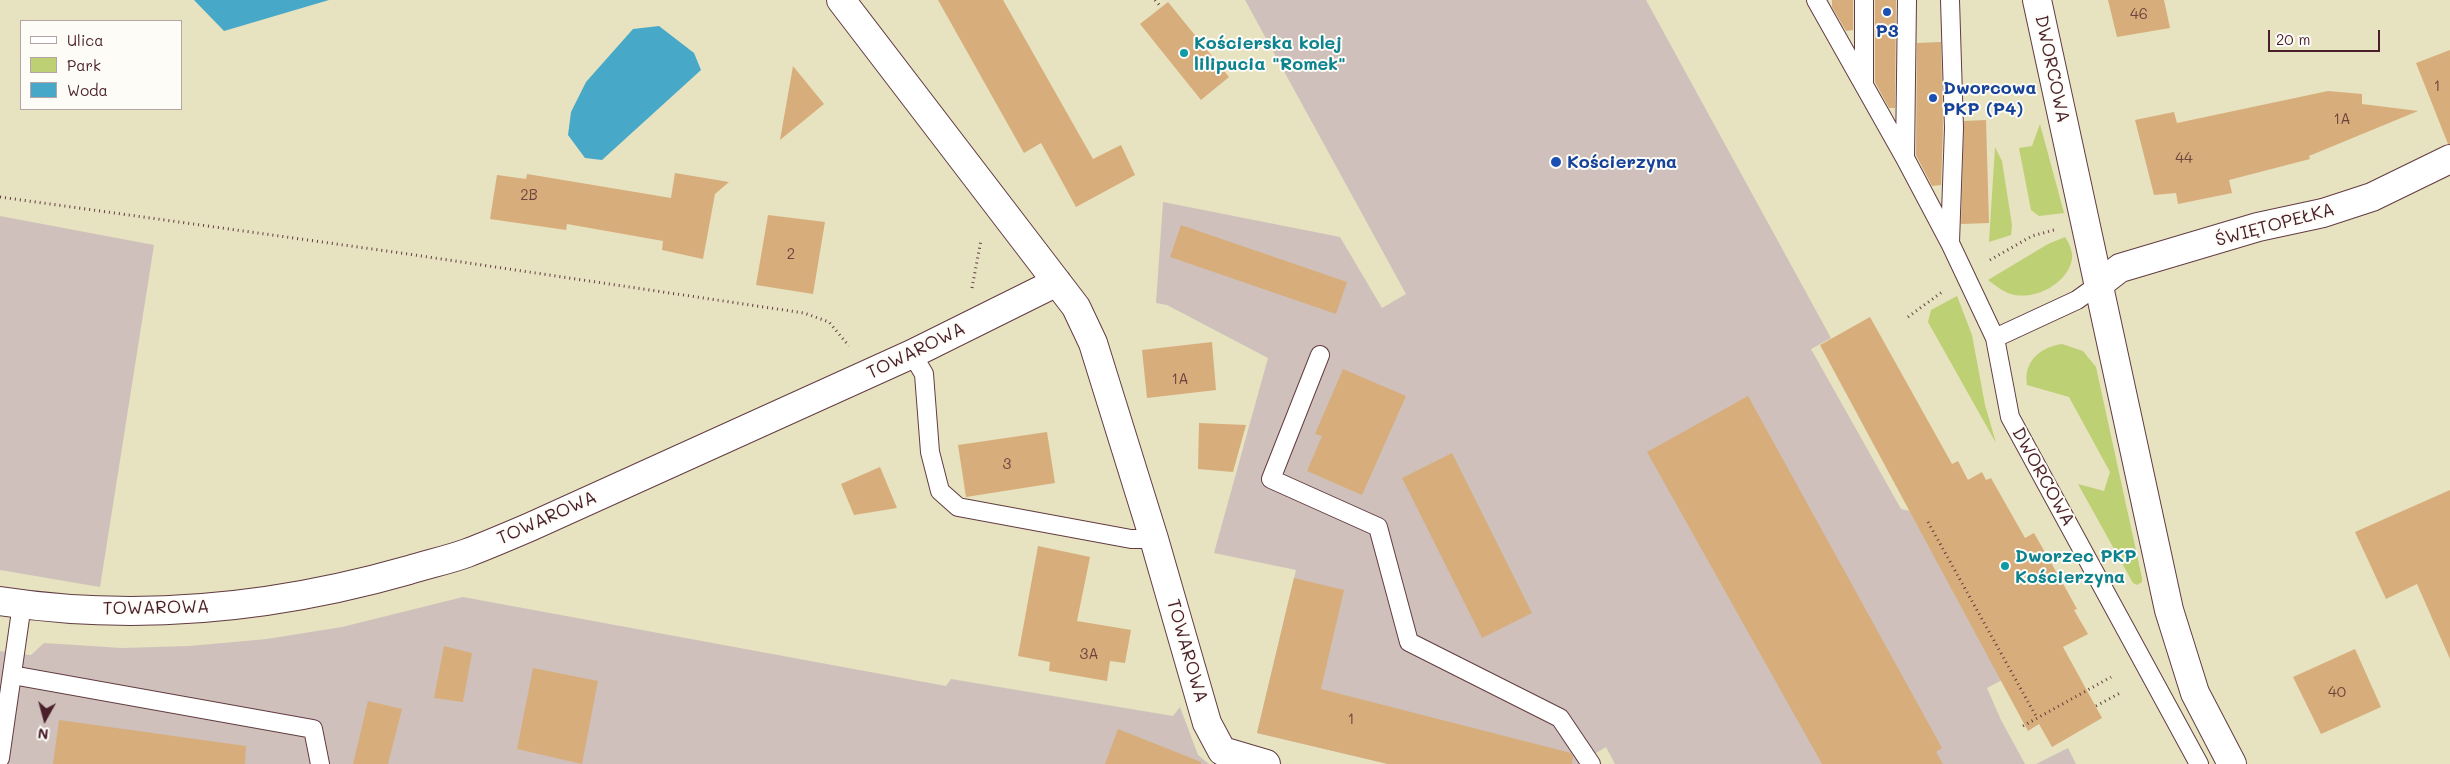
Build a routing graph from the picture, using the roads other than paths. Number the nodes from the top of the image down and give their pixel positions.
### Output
1 (841, 0) edge
2 (1864, 0) edge
3 (1907, 0) edge
4 (1950, 0) edge
5 (2037, 0) edge
6 (1821, 4) edge
7 (1864, 87) junction
8 (1905, 158) junction
9 (2450, 160) edge
10 (1950, 244) junction
11 (1057, 282) junction
12 (2098, 284) junction
13 (1994, 338) junction
14 (912, 354) junction
15 (1320, 355) dead end
16 (1154, 539) junction
17 (11, 603) edge
18 (12, 675) junction
19 (0, 758) edge
20 (320, 764) edge
21 (1266, 764) edge
22 (1591, 764) edge
23 (2200, 764) edge
24 (2230, 764) edge

1 - 11 street, TOWAROWA
2 - 7 lane
3 - 8 lane
4 - 10 lane
5 - 12 street, DWORCOWA
6 - 7 lane, DWORCOWA
7 - 8 lane, DWORCOWA
8 - 10 lane, DWORCOWA
9 - 12 street, ŚWIĘTOPEŁKA
10 - 13 lane, DWORCOWA
11 - 14 street, TOWAROWA
11 - 16 street, TOWAROWA
12 - 13 lane
12 - 24 street, DWORCOWA
13 - 23 lane, DWORCOWA
14 - 16 lane
14 - 17 street, TOWAROWA
15 - 22 lane
16 - 21 street, TOWAROWA
17 - 18 lane
18 - 19 lane
18 - 20 lane

